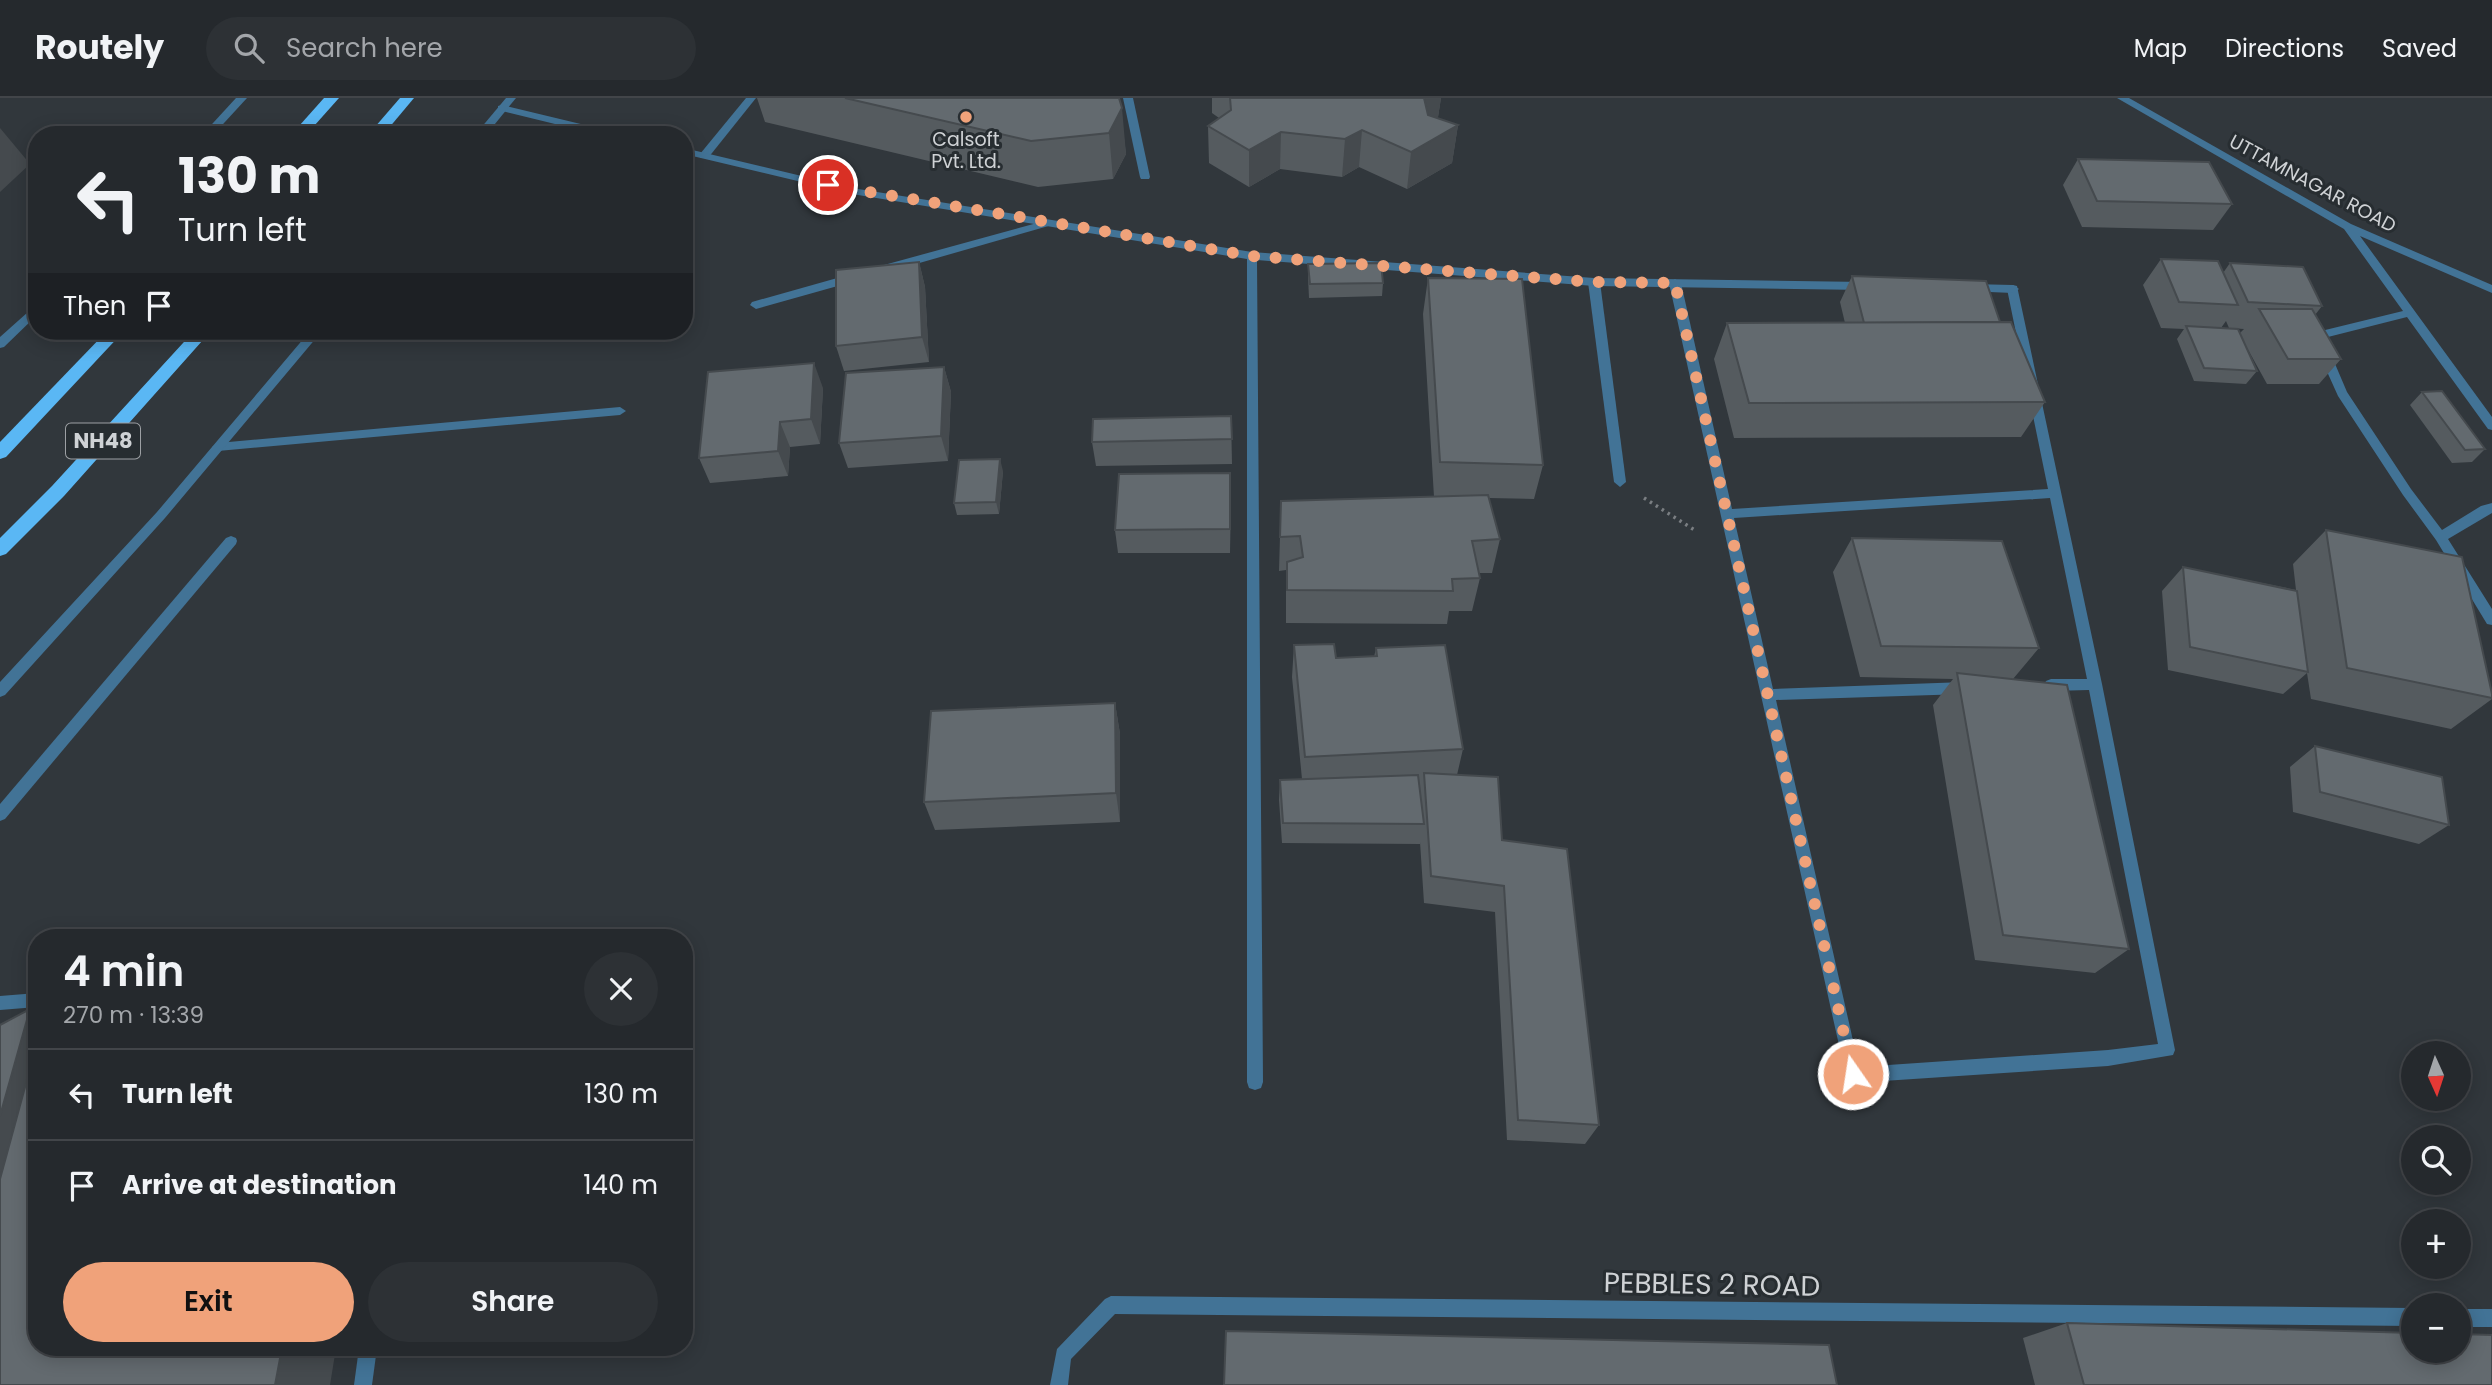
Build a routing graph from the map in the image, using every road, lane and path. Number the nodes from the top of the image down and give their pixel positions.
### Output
1 (242, 98) edge
2 (332, 98) edge
3 (407, 98) edge
4 (510, 98) edge
5 (751, 98) edge
6 (1128, 98) edge
7 (2122, 98) edge
8 (502, 108) junction
9 (216, 126) edge
10 (306, 126) edge
11 (383, 126) edge
12 (487, 126) edge
13 (577, 126) edge
14 (693, 153) edge
15 (704, 156) junction
16 (1145, 177) dead end
17 (1048, 223) junction
18 (2347, 226) junction
19 (1252, 256) junction
20 (876, 271) edge
21 (862, 275) edge
22 (1594, 282) junction
23 (1675, 283) junction
24 (1878, 287) edge
25 (1959, 288) edge
26 (2492, 289) edge
27 (756, 305) dead end
28 (2409, 313) junction
29 (28, 317) edge
30 (107, 340) edge
31 (195, 340) edge
32 (308, 340) edge
33 (0, 344) edge
34 (620, 411) dead end
35 (2492, 426) edge
36 (218, 447) junction
37 (0, 453) edge
38 (1620, 482) dead end
39 (2054, 493) junction
40 (2492, 508) edge
41 (1727, 514) junction
42 (2440, 537) junction
43 (232, 541) dead end
44 (0, 549) edge
45 (2492, 620) edge
46 (2095, 684) junction
47 (2041, 685) edge
48 (1986, 687) edge
49 (0, 691) edge
50 (1768, 695) junction
51 (0, 815) edge
52 (28, 1001) edge
53 (0, 1003) edge
54 (1255, 1082) dead end
55 (2401, 1317) edge
56 (2471, 1318) edge
57 (2492, 1318) edge
58 (367, 1356) edge
59 (363, 1385) edge
60 (1059, 1385) edge

1 - 9 street
2 - 10 highway
3 - 11 highway
4 - 8 street
5 - 15 street
6 - 16 street
7 - 18 street, UTTAMNAGAR ROAD
8 - 12 street
8 - 13 street
14 - 15 street
15 - 17 street
17 - 19 street
17 - 20 street
18 - 26 street, UTTAMNAGAR ROAD
18 - 28 street
19 - 22 street
19 - 54 street
21 - 27 street
22 - 23 street
22 - 38 street
23 - 24 street
23 - 41 street
25 - 39 street
28 - 35 street
28 - 42 street
29 - 33 street
30 - 37 highway, NH48
31 - 44 highway, NH48
32 - 36 street
34 - 36 street
36 - 49 street
39 - 41 street
39 - 46 street
40 - 42 street
41 - 50 street
42 - 45 street
43 - 51 street
46 - 47 street
46 - 50 street
48 - 50 street
52 - 53 street
55 - 60 street, PEBBLES 2 ROAD
56 - 57 street
58 - 59 street

